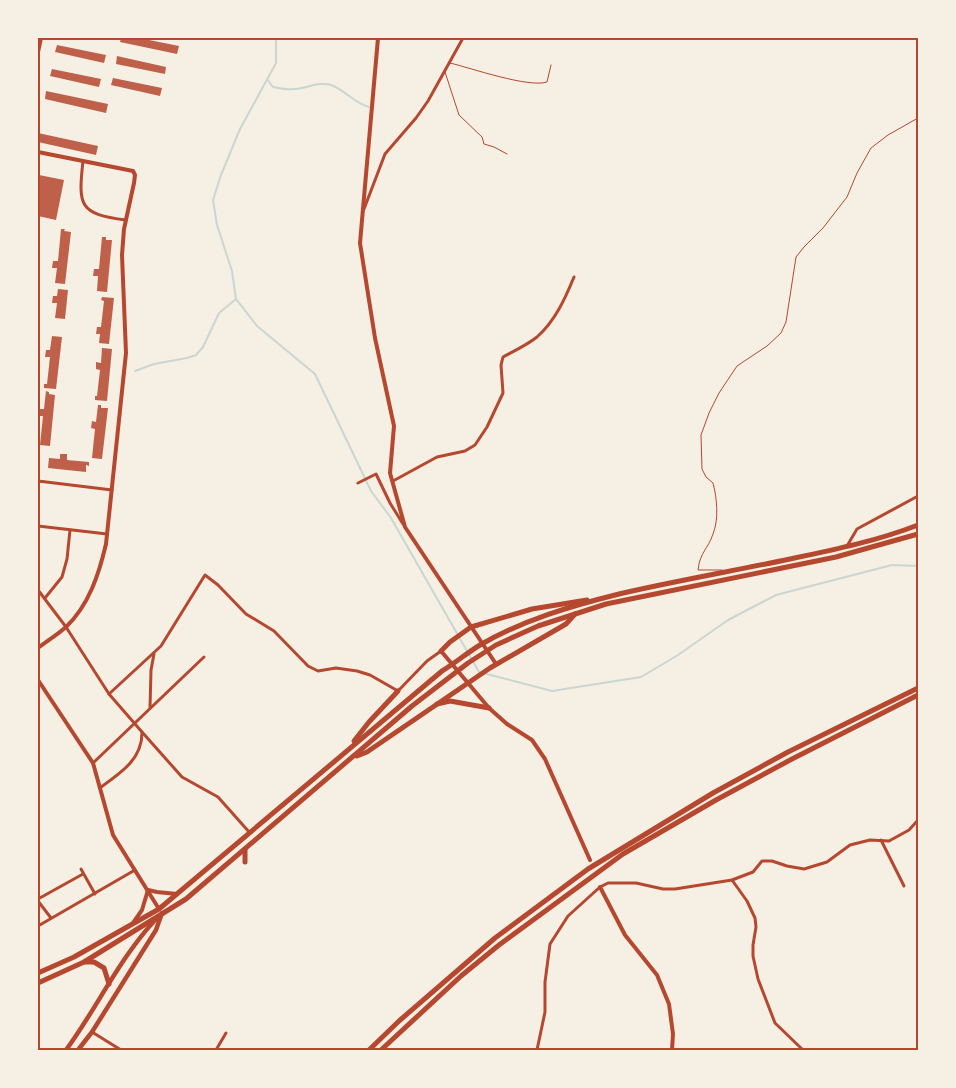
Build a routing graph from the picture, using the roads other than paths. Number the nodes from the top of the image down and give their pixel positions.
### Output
1 (41, 38) edge
2 (378, 38) edge
3 (462, 38) edge
4 (38, 52) edge
5 (449, 63) junction
6 (551, 66) dead end
7 (445, 71) junction
8 (918, 118) edge
9 (38, 152) edge
10 (507, 154) dead end
11 (83, 161) junction
12 (362, 214) junction
13 (126, 220) junction
14 (574, 277) dead end
15 (38, 481) edge
16 (393, 481) junction
17 (359, 482) dead end
18 (112, 490) junction
19 (918, 496) edge
20 (918, 525) edge
21 (38, 526) edge
22 (405, 527) junction
23 (70, 530) junction
24 (107, 534) junction
25 (918, 534) edge
26 (847, 546) junction
27 (733, 570) junction
28 (38, 590) edge
29 (45, 598) junction
30 (605, 598) junction
31 (575, 613) junction
32 (66, 627) junction
33 (471, 627) junction
34 (38, 648) edge
35 (441, 651) junction
36 (154, 653) junction
37 (204, 657) dead end
38 (496, 664) junction
39 (38, 680) edge
40 (467, 683) junction
41 (918, 688) edge
42 (398, 691) junction
43 (109, 694) junction
44 (918, 695) edge
45 (434, 705) junction
46 (150, 708) junction
47 (489, 708) junction
48 (135, 723) junction
49 (142, 732) junction
50 (346, 751) junction
51 (351, 758) junction
52 (94, 763) junction
53 (101, 787) junction
54 (918, 820) edge
55 (250, 833) junction
56 (256, 840) junction
57 (881, 840) junction
58 (245, 849) junction
59 (590, 860) dead end
60 (245, 862) dead end
61 (81, 870) dead end
62 (135, 870) junction
63 (83, 874) junction
64 (732, 880) junction
65 (904, 886) dead end
66 (600, 887) junction
67 (148, 890) junction
68 (95, 894) junction
69 (177, 894) junction
70 (38, 900) edge
71 (161, 911) junction
72 (51, 918) junction
73 (132, 925) junction
74 (38, 926) edge
75 (84, 962) junction
76 (38, 973) edge
77 (38, 983) edge
78 (109, 984) junction
79 (83, 1027) junction
80 (92, 1032) junction
81 (226, 1033) dead end
82 (66, 1050) edge
83 (78, 1050) edge
84 (121, 1050) edge
85 (216, 1050) edge
86 (369, 1050) edge
87 (381, 1050) edge
88 (537, 1050) edge
89 (672, 1050) edge
90 (803, 1050) edge

1 - 4 street
2 - 12 street
3 - 5 street
5 - 6 lane
5 - 7 street
7 - 10 lane
7 - 12 street
8 - 27 lane
9 - 11 street
11 - 13 street
11 - 13 street
12 - 16 street
13 - 18 street
14 - 16 street
15 - 18 street
16 - 22 street
17 - 22 street
18 - 24 street
19 - 26 street
20 - 26 highway
21 - 23 street
22 - 33 street
23 - 24 street
23 - 29 street
24 - 32 street
25 - 31 highway
26 - 27 highway
27 - 30 highway
28 - 29 street
29 - 32 street
30 - 33 highway
30 - 50 highway
31 - 38 highway
31 - 51 highway
32 - 34 street
32 - 43 street
33 - 35 highway
33 - 38 street
35 - 40 street
35 - 42 street
36 - 42 street
36 - 43 street
36 - 46 street
37 - 46 street
38 - 40 highway
39 - 52 street
40 - 45 highway
40 - 47 street
41 - 86 highway
42 - 50 highway
43 - 48 street
44 - 87 highway
45 - 47 highway
45 - 51 highway
46 - 48 street
47 - 59 street
48 - 49 street
48 - 52 street
49 - 53 street
49 - 55 street
50 - 55 highway
51 - 56 highway
52 - 53 street
53 - 62 street
54 - 57 street
55 - 56 highway
55 - 69 highway
56 - 58 highway
57 - 64 street
57 - 65 street
58 - 60 highway
58 - 71 highway
61 - 63 street
62 - 67 street
62 - 68 street
63 - 68 street
63 - 70 street
64 - 66 street
64 - 90 street
66 - 88 street
66 - 89 street
67 - 69 street
67 - 71 street
67 - 73 street
68 - 72 street
69 - 71 highway
70 - 72 street
71 - 73 highway
71 - 75 highway
71 - 78 main road
71 - 80 main road
72 - 74 street
73 - 76 highway
75 - 77 highway
75 - 78 highway
78 - 79 main road
79 - 80 main road
79 - 82 main road
80 - 83 main road
80 - 84 street
81 - 85 street

